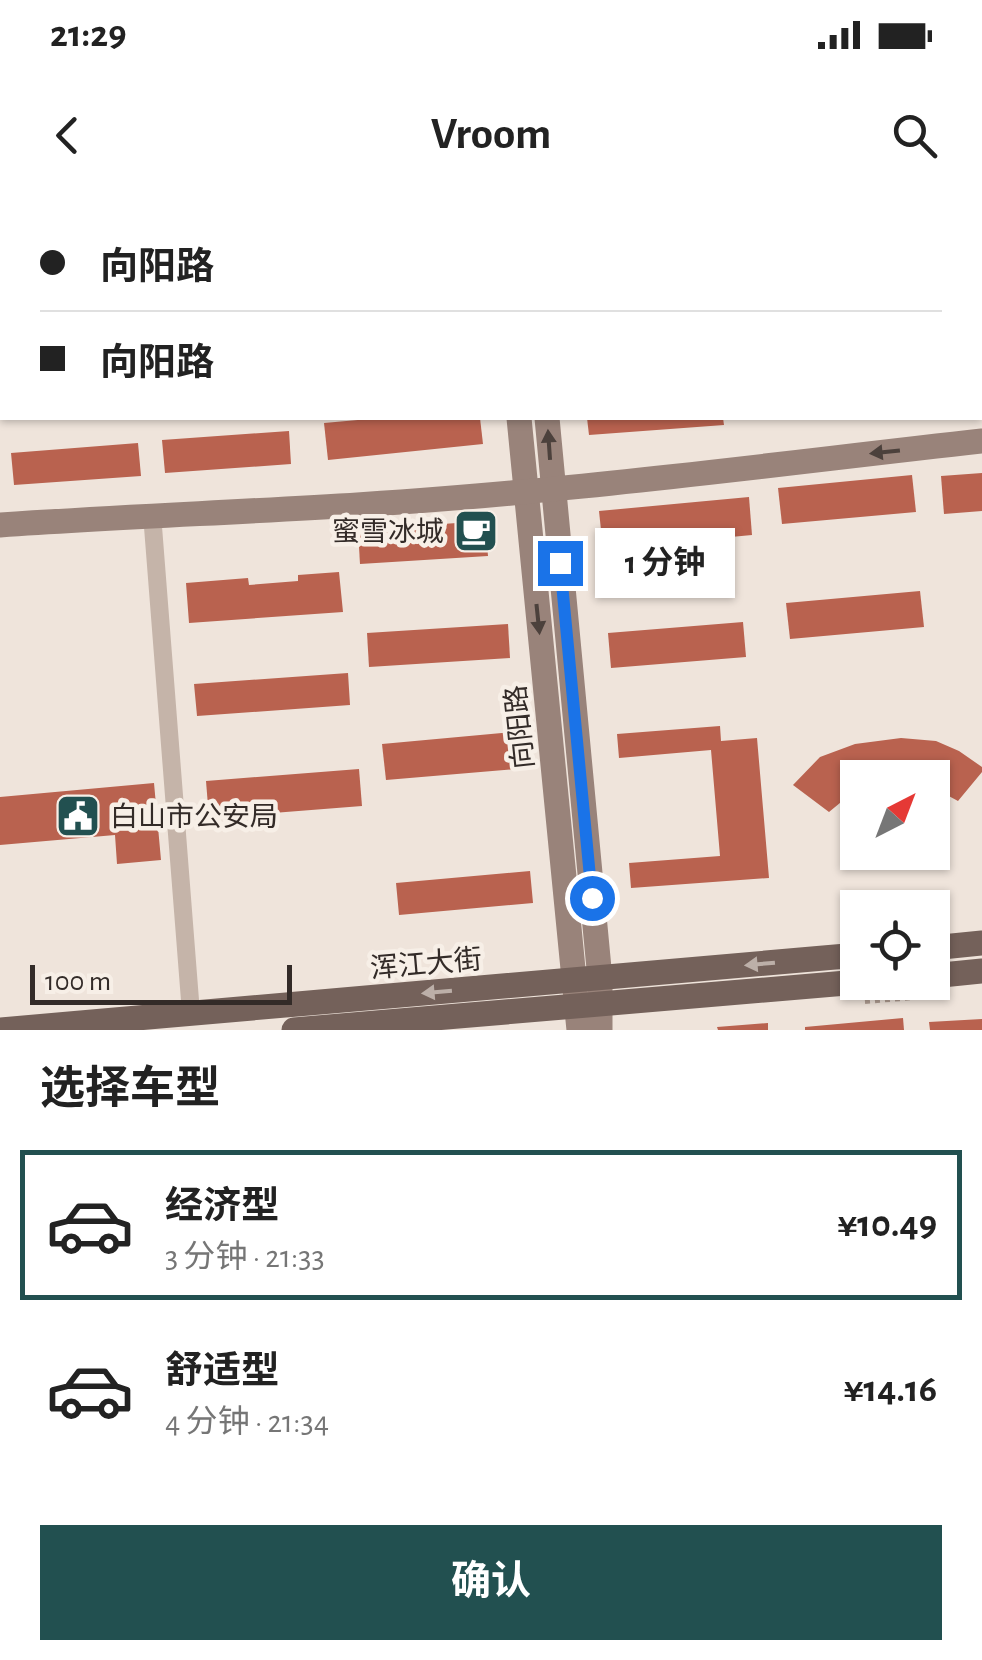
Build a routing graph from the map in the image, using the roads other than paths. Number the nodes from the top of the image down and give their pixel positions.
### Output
1 (519, 420) edge
2 (548, 420) edge
3 (982, 441) edge
4 (553, 488) junction
5 (526, 492) junction
6 (152, 514) junction
7 (0, 525) edge
8 (982, 944) edge
9 (950, 947) edge
10 (840, 958) edge
11 (982, 972) edge
12 (950, 975) edge
13 (840, 984) edge
14 (588, 1005) edge
15 (191, 1013) junction
16 (0, 1030) edge
17 (294, 1030) edge

1 - 5 main road, 向阳路
4 -> 2 main road, 向阳路
3 -> 4 main road
4 - 5 main road
4 - 14 main road, 向阳路
5 - 6 main road
5 -> 14 main road, 向阳路
6 - 7 main road
6 - 15 street
8 - 9 main road
10 -> 14 main road, 浑江大街
11 - 12 main road
13 - 14 main road, 浑江大街
14 -> 15 main road, 浑江大街
14 - 17 main road, 浑江大街
15 - 16 main road, 浑江大街

